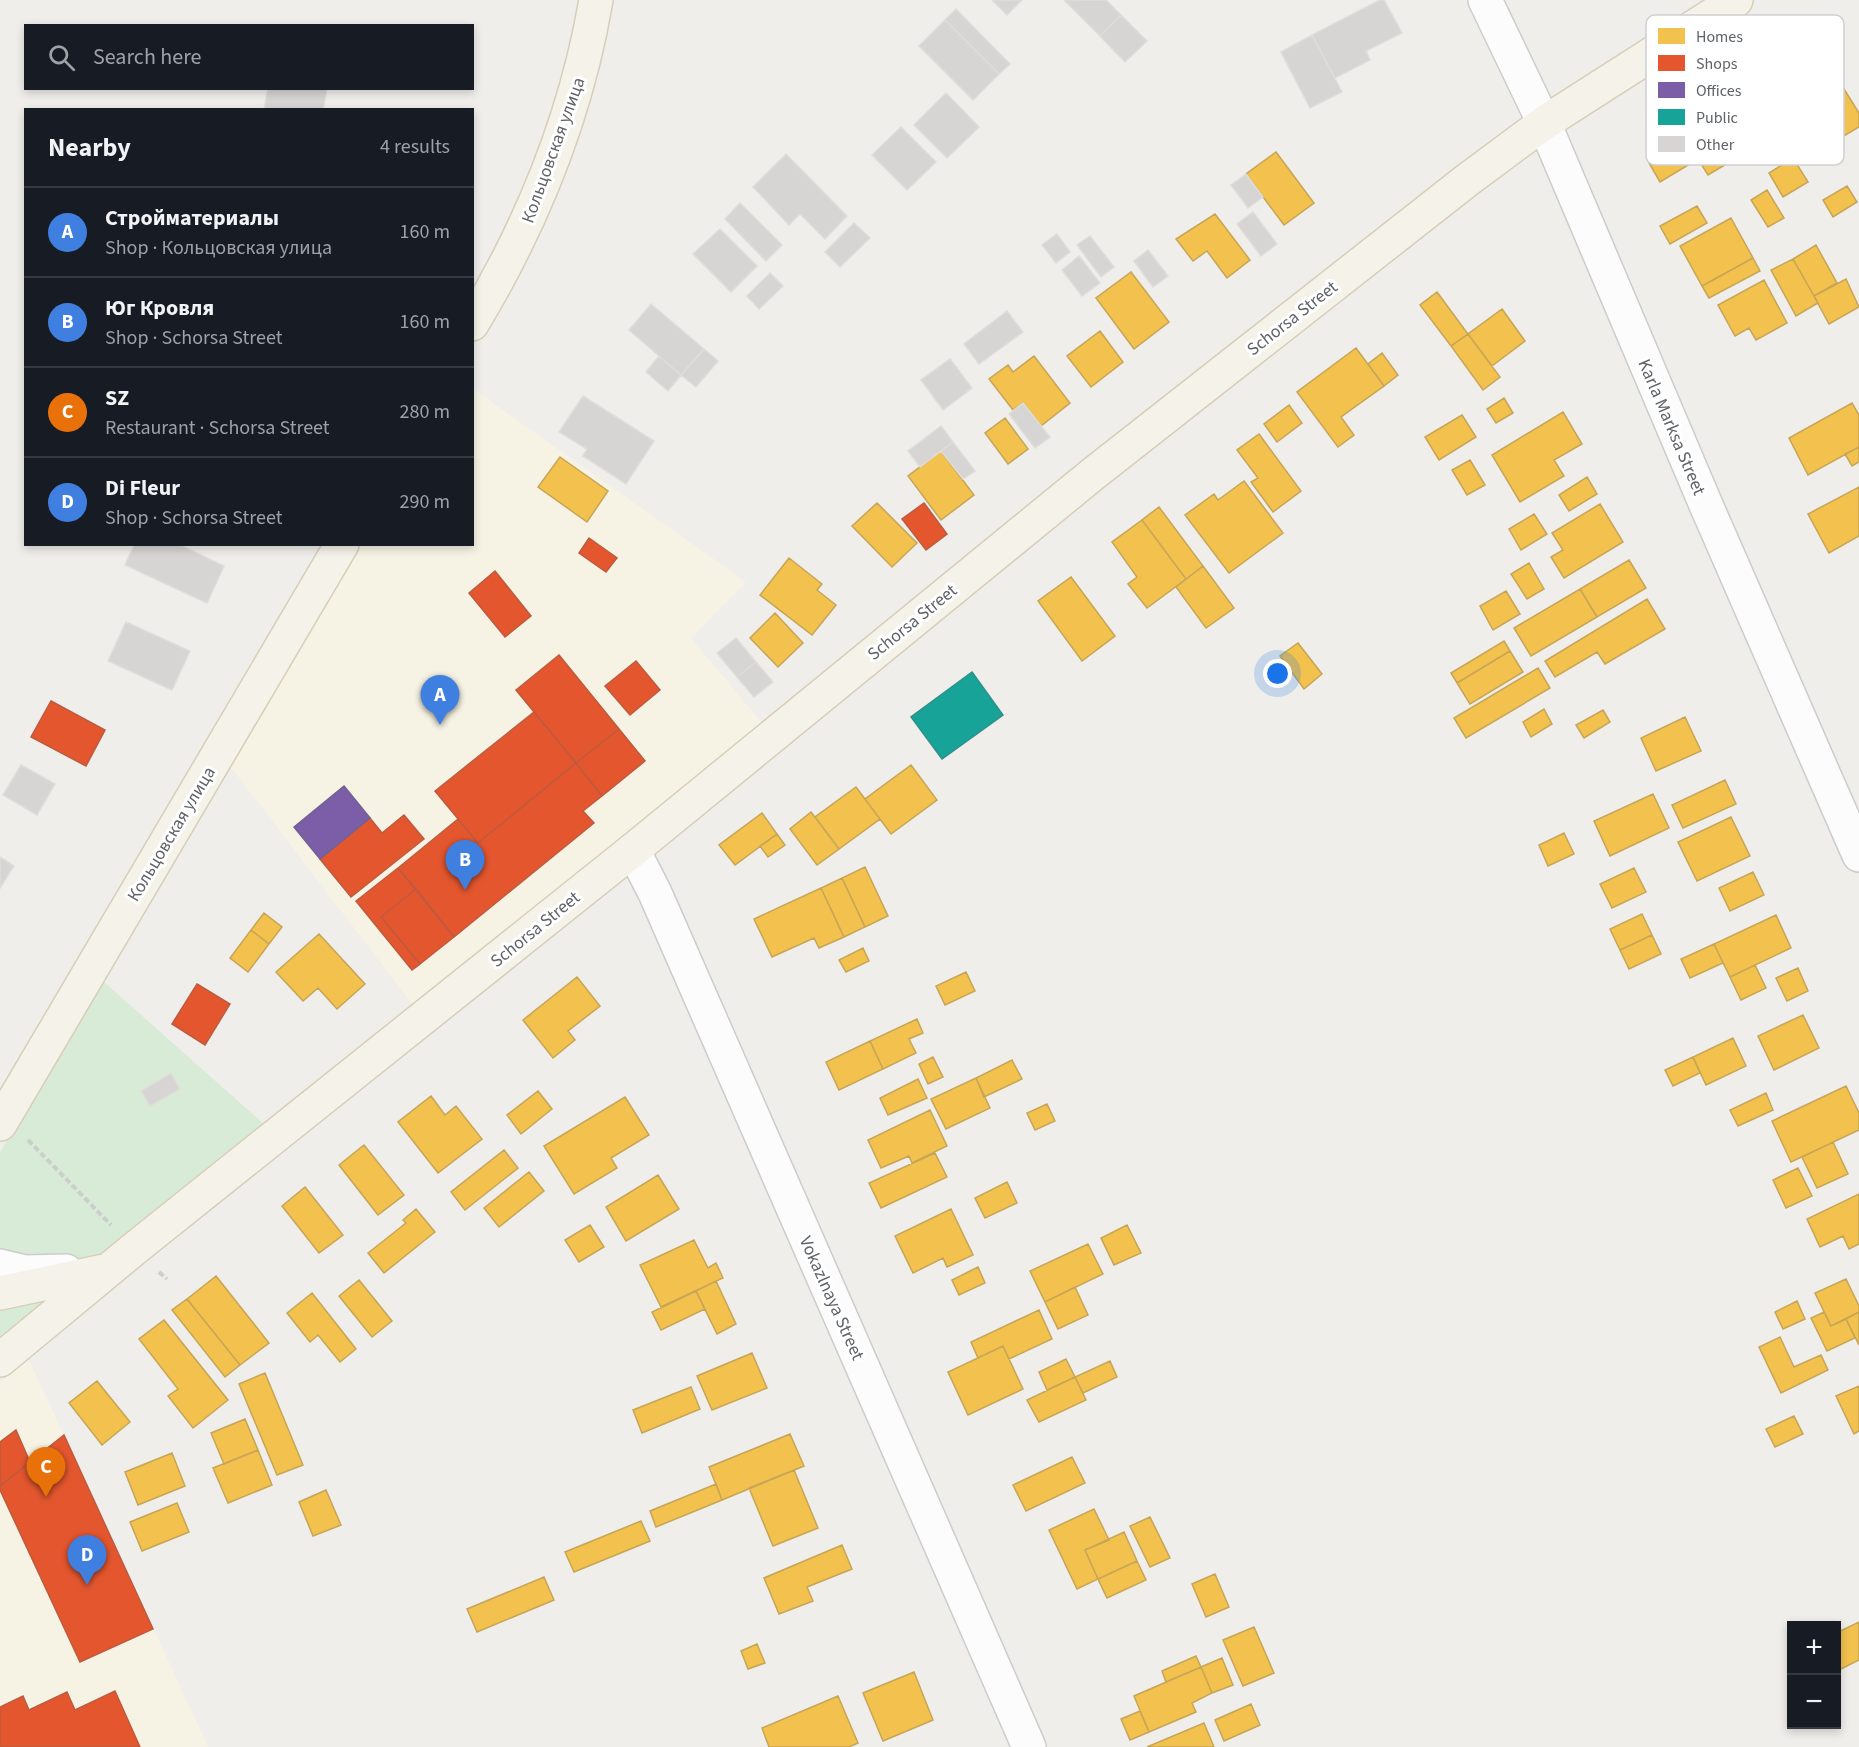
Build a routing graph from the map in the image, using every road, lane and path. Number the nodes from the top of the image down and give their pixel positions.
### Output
1 (596, 0) edge
2 (1485, 0) edge
3 (1736, 0) edge
4 (1713, 15) edge
5 (1646, 58) edge
6 (1544, 123) junction
7 (474, 321) edge
8 (341, 546) edge
9 (633, 850) junction
10 (1859, 855) edge
11 (2, 1119) edge
12 (134, 1249) junction
13 (0, 1266) edge
14 (108, 1270) junction
15 (167, 1279) dead end
16 (0, 1293) edge
17 (0, 1360) edge
18 (1029, 1747) edge

1 - 7 main road, Кольцовская улица
2 - 6 street, Karla Marksa Street
3 - 4 main road, Schorsa Street
5 - 6 main road, Schorsa Street
6 - 9 main road, Schorsa Street
6 - 10 street, Karla Marksa Street
8 - 11 main road, Кольцовская улица
9 - 12 main road, Schorsa Street
9 - 18 street, Vokazlnaya Street
11 - 12 path
12 - 14 main road, Schorsa Street
12 - 15 path
13 - 14 street
14 - 16 main road, Schorsa Street
14 - 17 main road, Schorsa Street

